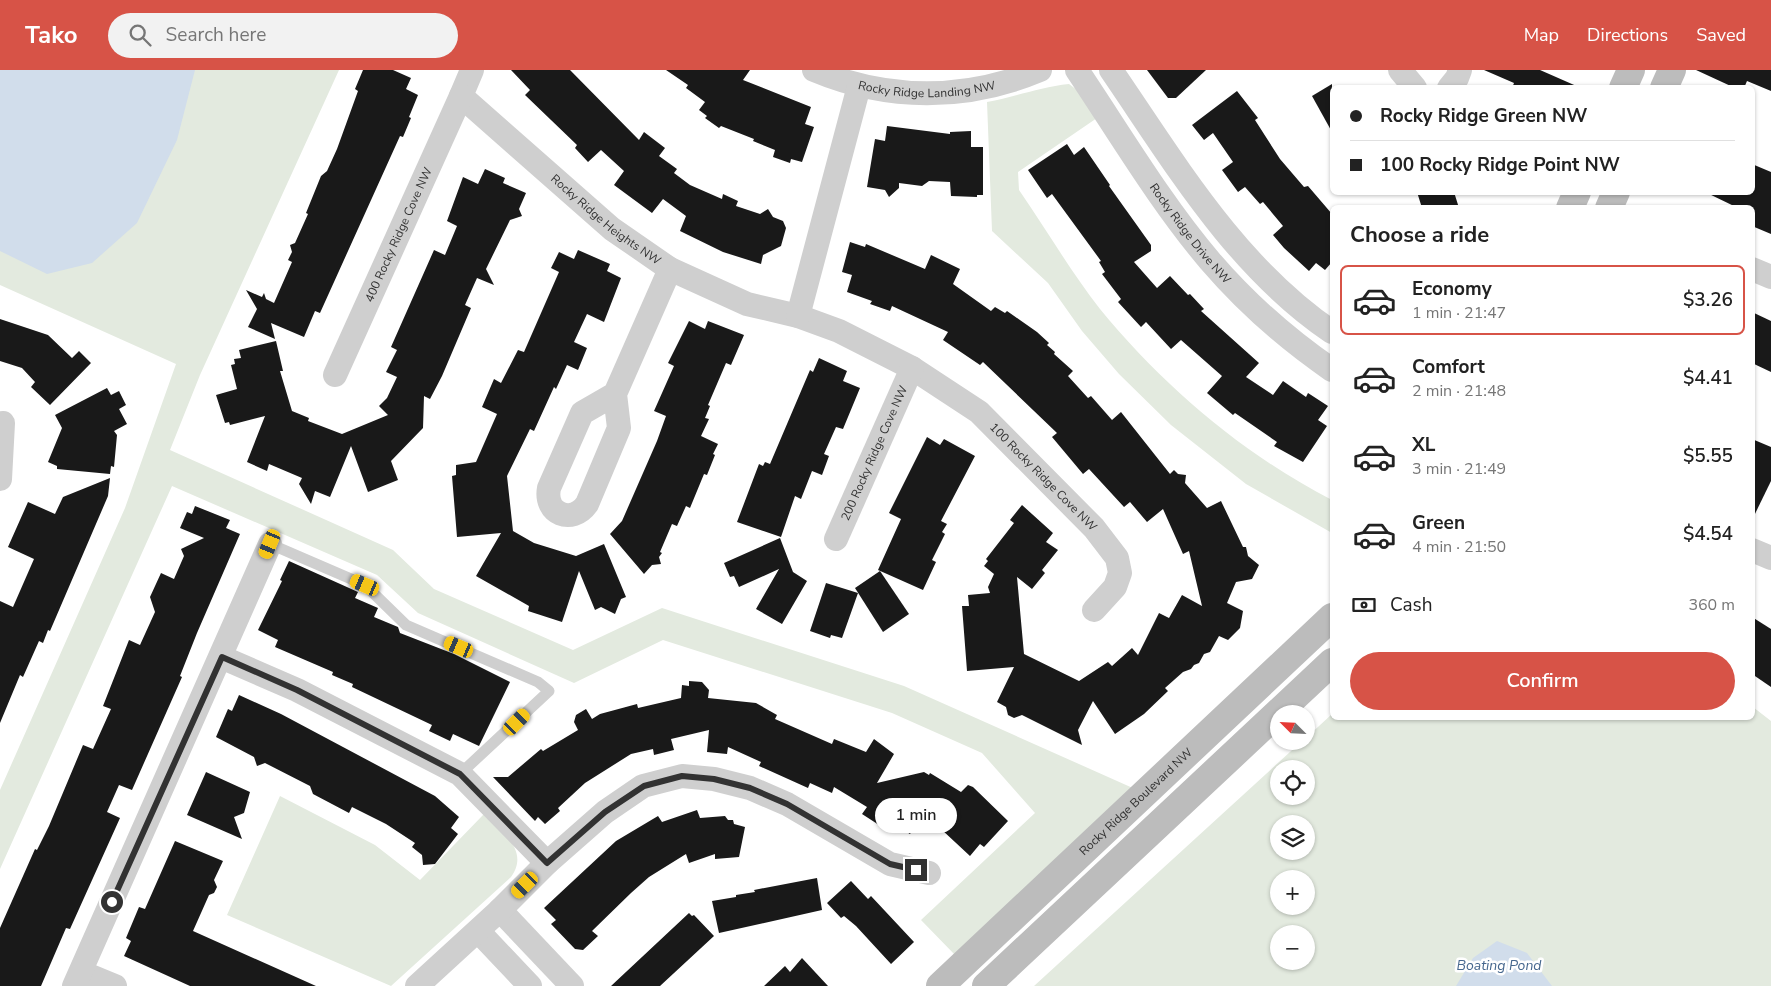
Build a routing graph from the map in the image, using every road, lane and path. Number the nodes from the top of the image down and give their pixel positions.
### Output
1 (472, 70) edge
2 (814, 70) edge
3 (1040, 70) edge
4 (1077, 70) edge
5 (1111, 70) edge
6 (1400, 70) edge
7 (1460, 70) edge
8 (1631, 70) edge
9 (1672, 70) edge
10 (1412, 85) edge
11 (1451, 85) edge
12 (1624, 85) edge
13 (1665, 85) edge
14 (859, 86) junction
15 (461, 96) junction
16 (670, 269) junction
17 (1755, 269) edge
18 (1259, 272) junction
19 (1771, 277) edge
20 (1238, 291) junction
21 (798, 316) junction
22 (1330, 330) edge
23 (912, 368) junction
24 (1330, 368) edge
25 (335, 375) dead end
26 (615, 394) junction
27 (3, 423) dead end
28 (0, 479) edge
29 (836, 538) dead end
30 (270, 544) joint
31 (1755, 551) edge
32 (1771, 558) edge
33 (1094, 610) dead end
34 (1330, 619) edge
35 (222, 657) junction
36 (1330, 664) edge
37 (460, 774) junction
38 (547, 863) junction
39 (929, 873) dead end
40 (500, 910) junction
41 (478, 931) junction
42 (78, 979) edge
43 (115, 986) edge
44 (417, 986) edge
45 (530, 986) edge
46 (572, 986) edge
47 (940, 986) edge
48 (986, 986) edge

1 - 15 street
2 - 14 street, Rocky Ridge Landing NW
3 - 14 street, Rocky Ridge Landing NW
4 - 20 street, Rocky Ridge Drive NW
5 - 18 street
6 - 10 street
7 - 11 street
8 - 12 street
9 - 13 street
14 - 21 street
15 - 16 street, Rocky Ridge Heights NW
15 - 25 street, 400 Rocky Ridge Cove NW
16 - 21 street, Rocky Ridge Heights NW
16 - 26 street
17 - 19 street
18 - 20 street
18 - 22 street
20 - 24 street, Rocky Ridge Drive NW
21 - 23 street, Rocky Ridge Heights NW
23 - 29 street, 200 Rocky Ridge Cove NW
23 - 33 street, 100 Rocky Ridge Cove NW
26 - 26 street
27 - 28 street
30 - 35 street
30 - 37 lane
31 - 32 street
34 - 47 street, Rocky Ridge Boulevard NW
35 - 37 street
35 - 42 street
36 - 48 street
37 - 38 street
38 - 39 street
38 - 40 street
40 - 41 street
40 - 46 street
41 - 44 street
41 - 45 street
42 - 43 street

